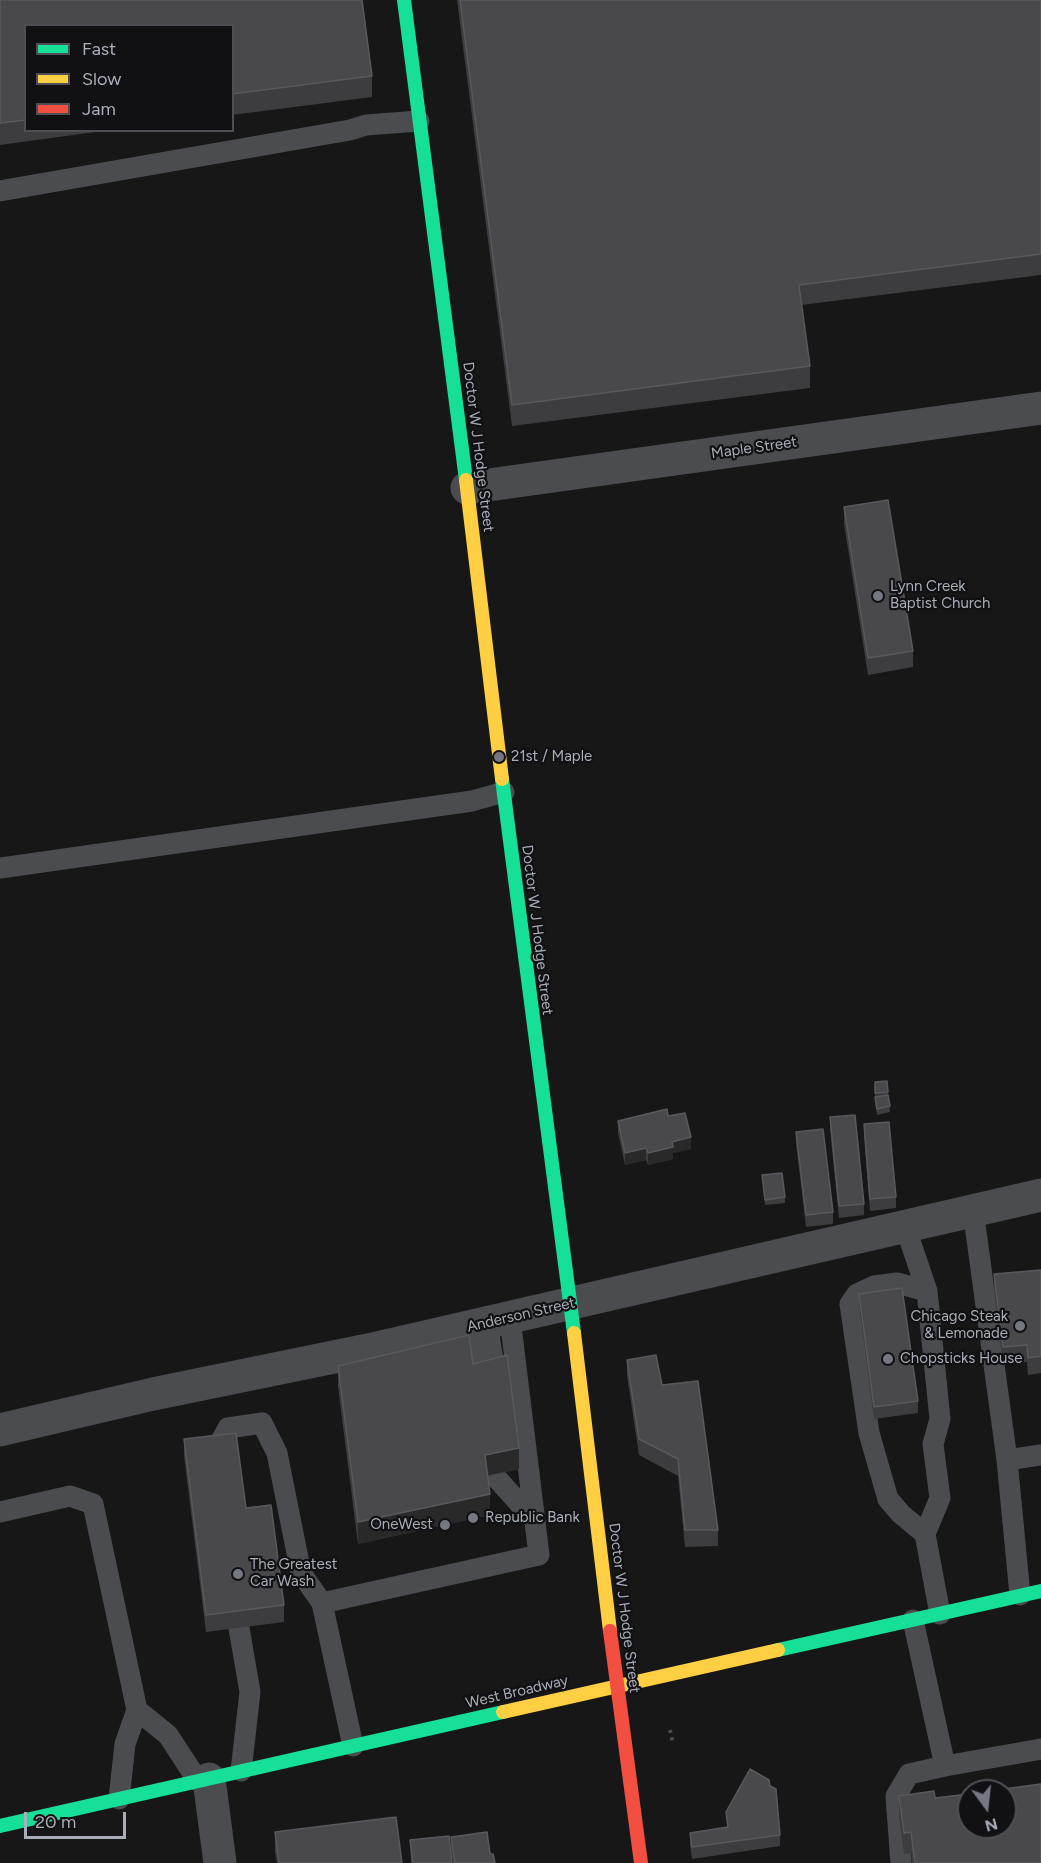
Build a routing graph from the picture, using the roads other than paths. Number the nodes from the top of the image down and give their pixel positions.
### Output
1 (404, 0) edge
2 (419, 121) junction
3 (0, 190) edge
4 (1041, 408) edge
5 (467, 488) junction
6 (504, 792) junction
7 (0, 868) edge
8 (1041, 1195) edge
9 (973, 1210) junction
10 (905, 1226) junction
11 (927, 1291) junction
12 (570, 1304) junction
13 (490, 1323) junction
14 (488, 1381) edge
15 (0, 1430) edge
16 (215, 1452) edge
17 (1041, 1455) edge
18 (1007, 1460) junction
19 (500, 1473) edge
20 (0, 1512) edge
21 (535, 1521) junction
22 (925, 1534) junction
23 (1041, 1591) edge
24 (1020, 1595) junction
25 (322, 1603) junction
26 (940, 1614) junction
27 (913, 1620) junction
28 (239, 1628) edge
29 (616, 1686) junction
30 (137, 1710) junction
31 (353, 1746) junction
32 (1041, 1749) edge
33 (945, 1766) junction
34 (241, 1771) junction
35 (203, 1780) junction
36 (119, 1799) junction
37 (0, 1826) edge
38 (220, 1863) edge
39 (641, 1863) edge
40 (901, 1863) edge

1 - 2 main road, Doctor W J Hodge Street
2 - 3 lane
2 - 5 main road, Doctor W J Hodge Street
4 - 5 street, Maple Street
5 - 6 main road, Doctor W J Hodge Street
6 - 7 lane
6 - 12 main road, Doctor W J Hodge Street
8 - 9 street, Anderson Street
9 - 10 street, Anderson Street
9 - 18 lane
10 - 11 lane
10 - 12 street, Anderson Street
11 - 22 lane
11 - 22 lane
12 - 13 street, Anderson Street
12 - 29 main road, Doctor W J Hodge Street
13 - 14 lane
13 - 15 street, Anderson Street
13 - 21 lane
16 - 25 lane
17 - 18 lane
18 - 24 lane
19 - 21 lane
20 - 30 lane
21 - 25 lane
22 - 26 lane
23 - 24 main road, West Broadway
24 - 26 main road, West Broadway
25 - 31 lane
26 - 27 main road, West Broadway
27 - 29 main road, West Broadway
27 - 33 lane
28 - 34 lane
29 - 31 main road, West Broadway
29 - 39 main road, Doctor W J Hodge Street
30 - 35 lane
30 - 36 lane
31 - 34 main road, West Broadway
32 - 33 lane
33 - 40 lane
34 - 35 main road, West Broadway
35 - 36 main road, West Broadway
35 - 38 street
36 - 37 main road, West Broadway

